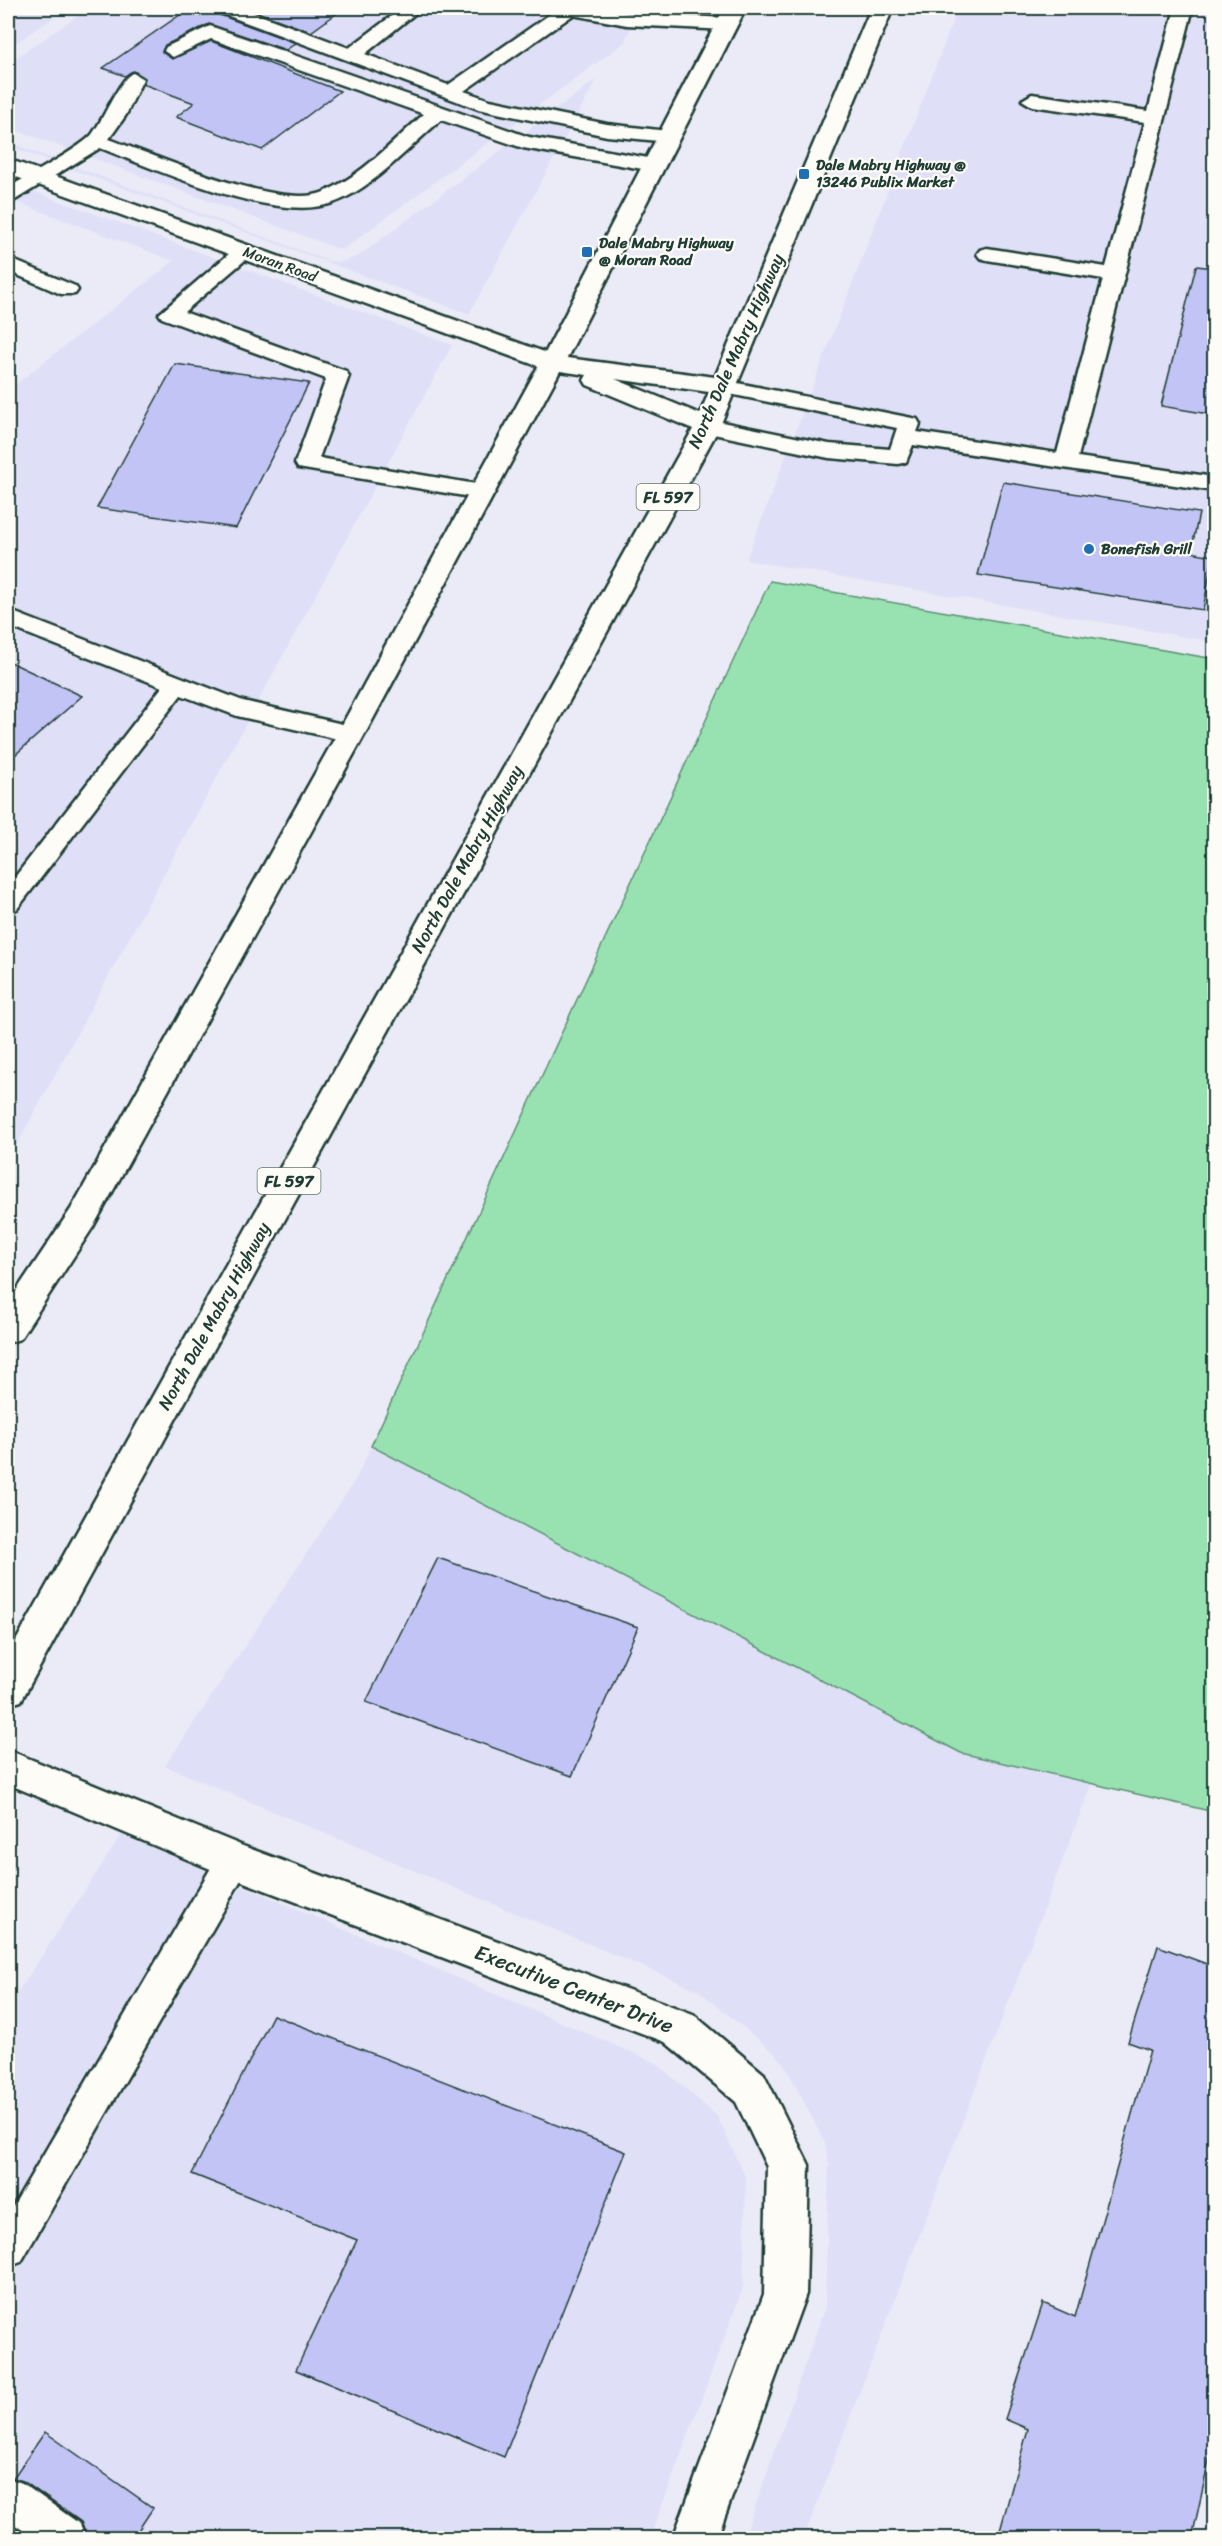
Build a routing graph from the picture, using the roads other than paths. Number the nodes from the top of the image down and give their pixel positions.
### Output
1 (225, 8) edge
2 (413, 8) edge
3 (566, 8) edge
4 (882, 8) edge
5 (1184, 8) edge
6 (731, 16) edge
7 (173, 51) dead end
8 (351, 54) junction
9 (133, 79) dead end
10 (450, 92) junction
11 (1032, 100) dead end
12 (438, 112) junction
13 (1155, 118) junction
14 (669, 136) junction
15 (98, 141) junction
16 (654, 165) junction
17 (8, 166) edge
18 (38, 178) junction
19 (8, 196) edge
20 (244, 251) junction
21 (987, 254) dead end
22 (8, 264) edge
23 (1114, 274) junction
24 (68, 290) dead end
25 (552, 363) junction
26 (723, 386) junction
27 (707, 426) junction
28 (904, 437) junction
29 (1066, 462) junction
30 (1215, 484) edge
31 (482, 492) junction
32 (8, 618) edge
33 (177, 684) junction
34 (351, 734) junction
35 (8, 903) edge
36 (8, 1329) edge
37 (8, 1689) edge
38 (8, 1767) edge
39 (234, 1860) junction
40 (8, 2249) edge
41 (8, 2497) edge
42 (66, 2538) edge
43 (695, 2538) edge

1 - 8 lane
2 - 8 lane
3 - 6 lane
3 - 10 lane
4 - 26 main road, North Dale Mabry Highway / FL 597
5 - 13 lane
6 - 14 main road
7 - 12 lane
8 - 10 lane
9 - 15 lane
10 - 14 lane
11 - 13 lane
12 - 15 lane
12 - 16 lane
13 - 23 lane
14 - 16 main road
15 - 18 lane
16 - 25 main road
17 - 18 main road, Moran Road
18 - 19 lane
18 - 20 main road, Moran Road
20 - 25 main road, Moran Road
20 - 31 lane
21 - 23 lane
22 - 24 lane
23 - 29 lane
25 - 26 main road
25 - 27 main road
25 - 31 main road
26 - 27 main road, North Dale Mabry Highway / FL 597
26 - 28 lane
27 - 28 lane
27 - 37 main road, North Dale Mabry Highway / FL 597
28 - 29 lane
29 - 30 lane
31 - 34 main road
32 - 33 lane
33 - 34 lane
33 - 35 lane
34 - 36 main road
38 - 39 main road, Executive Center Drive
39 - 40 lane
39 - 43 main road, Executive Center Drive
41 - 42 lane

